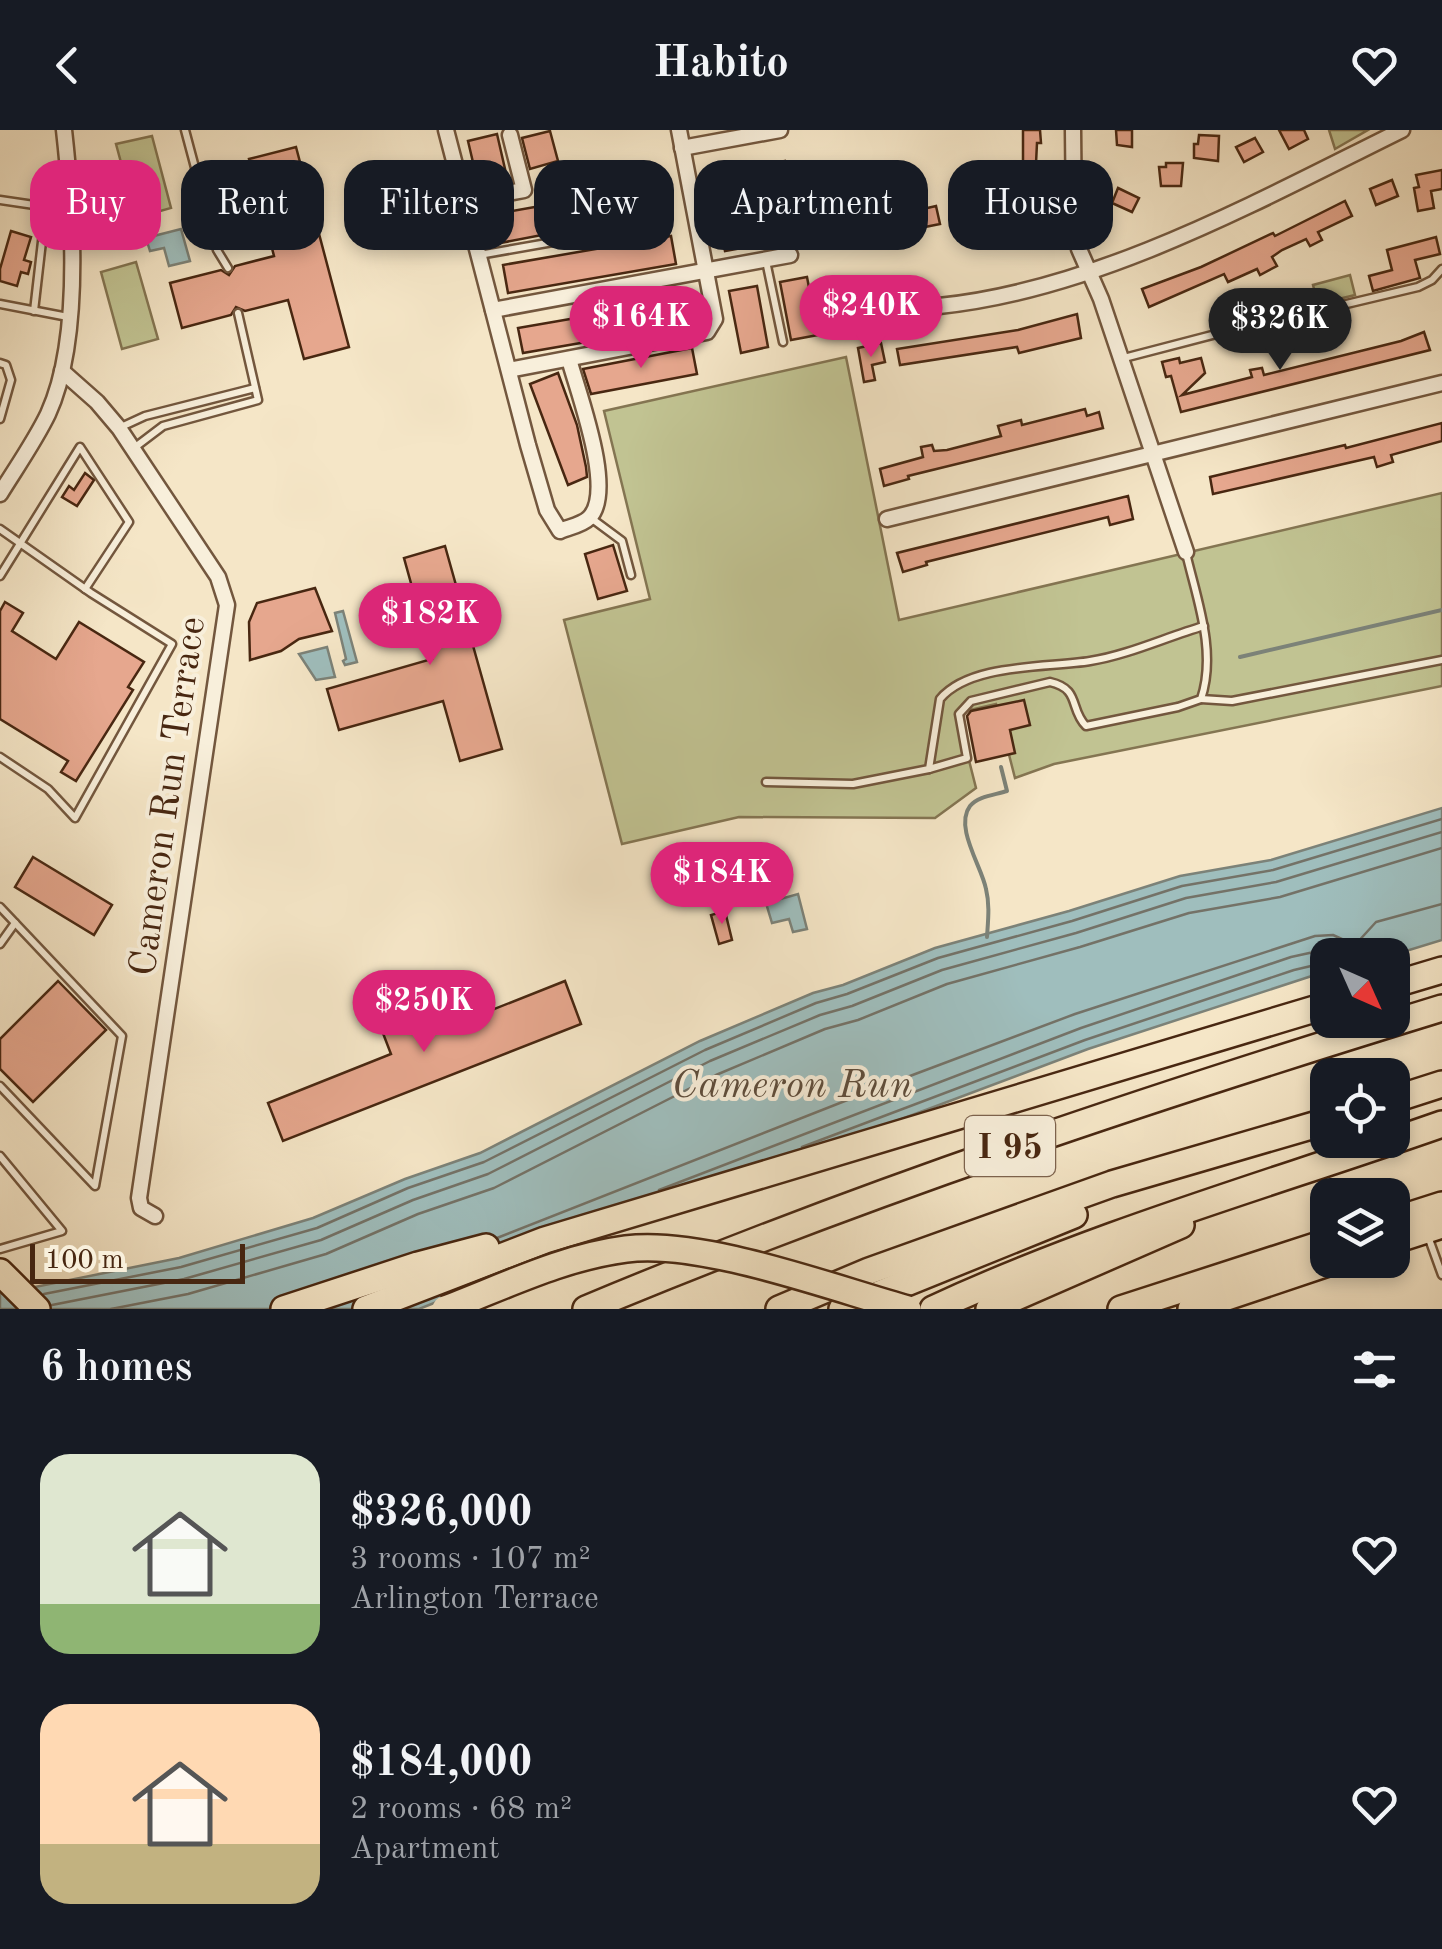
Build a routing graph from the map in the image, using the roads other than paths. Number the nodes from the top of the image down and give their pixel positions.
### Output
1 (64, 130) edge
2 (74, 130) edge
3 (185, 130) edge
4 (446, 130) edge
5 (679, 130) edge
6 (780, 130) edge
7 (1073, 130) edge
8 (1402, 130) edge
9 (738, 134) edge
10 (510, 136) dead end
11 (682, 148) junction
12 (67, 160) edge
13 (69, 160) edge
14 (454, 160) edge
15 (514, 192) edge
16 (0, 201) edge
17 (30, 205) edge
18 (694, 208) edge
19 (534, 246) edge
20 (41, 250) edge
21 (69, 250) edge
22 (478, 250) edge
23 (703, 250) edge
24 (479, 255) junction
25 (790, 255) dead end
26 (766, 261) junction
27 (228, 268) dead end
28 (1442, 269) edge
29 (1089, 271) junction
30 (707, 272) junction
31 (865, 298) dead end
32 (0, 304) edge
33 (493, 310) junction
34 (34, 311) junction
35 (238, 313) dead end
36 (69, 318) junction
37 (783, 342) dead end
38 (569, 359) junction
39 (1121, 359) junction
40 (3, 369) edge
41 (509, 370) junction
42 (62, 372) junction
43 (1442, 383) edge
44 (255, 388) junction
45 (0, 419) edge
46 (119, 428) junction
47 (133, 449) junction
48 (1152, 454) junction
49 (0, 494) edge
50 (590, 517) junction
51 (886, 519) dead end
52 (0, 529) edge
53 (21, 544) junction
54 (1186, 552) joint
55 (0, 576) edge
56 (631, 576) dead end
57 (84, 589) junction
58 (1204, 626) junction
59 (1442, 660) edge
60 (1201, 698) junction
61 (0, 757) edge
62 (930, 770) junction
63 (766, 782) dead end
64 (0, 907) edge
65 (14, 923) junction
66 (0, 944) edge
67 (1442, 970) edge
68 (1410, 980) edge
69 (1442, 1008) edge
70 (1310, 1009) edge
71 (1442, 1084) edge
72 (0, 1086) edge
73 (1410, 1094) edge
74 (1442, 1124) edge
75 (1310, 1126) edge
76 (1310, 1128) edge
77 (0, 1156) edge
78 (1273, 1183) junction
79 (1442, 1205) edge
80 (1410, 1215) edge
81 (155, 1216) dead end
82 (1435, 1232) edge
83 (1410, 1238) edge
84 (545, 1240) junction
85 (1310, 1248) edge
86 (0, 1249) edge
87 (1310, 1269) edge
88 (0, 1272) edge
89 (1442, 1275) edge
90 (37, 1309) edge
91 (284, 1309) edge
92 (366, 1309) edge
93 (445, 1309) edge
94 (586, 1309) edge
95 (779, 1309) edge
96 (842, 1309) edge
97 (908, 1309) edge
98 (933, 1309) edge
99 (989, 1309) edge
100 (1121, 1309) edge
101 (1191, 1309) edge

1 - 12 street
2 - 13 street
3 - 27 lane
4 - 14 street
5 - 11 street
6 - 9 street
7 - 29 street
8 - 29 street
9 - 11 street
10 - 15 street
11 - 18 street
16 - 17 lane
19 - 24 lane
20 - 34 lane
21 - 36 street
22 - 24 street
23 - 30 street
24 - 33 street
25 - 26 street
26 - 30 street
26 - 37 lane
28 - 39 lane
29 - 31 street
29 - 39 street
30 - 33 street
30 - 38 street
32 - 34 lane
33 - 41 street
34 - 36 lane
35 - 44 lane
36 - 42 street
38 - 41 street
38 - 50 street
39 - 48 street
40 - 45 lane
41 - 50 street
42 - 46 street, Cameron Run Terrace
42 - 49 street
43 - 48 street
44 - 46 lane
44 - 47 lane
46 - 47 street, Cameron Run Terrace
47 - 81 street, Cameron Run Terrace
48 - 51 street
48 - 54 street
50 - 56 lane
52 - 53 lane
53 - 55 lane
53 - 57 lane
53 - 57 lane
54 - 58 lane
57 - 61 lane
58 - 60 lane
58 - 62 lane
59 - 60 lane
60 - 62 lane
62 - 63 lane
64 - 65 lane
65 - 66 lane
65 - 72 lane
67 - 68 highway
69 - 94 highway, I 95
70 - 84 highway, I 95
71 - 73 highway
74 - 78 highway
75 - 95 highway
76 - 96 highway, I 95
77 - 86 lane
78 - 98 highway
78 - 99 highway
79 - 80 highway
82 - 83 highway
82 - 89 lane
84 - 91 highway
84 - 92 highway, I 95
85 - 100 highway
87 - 101 highway
88 - 90 highway
93 - 97 highway, bridge

